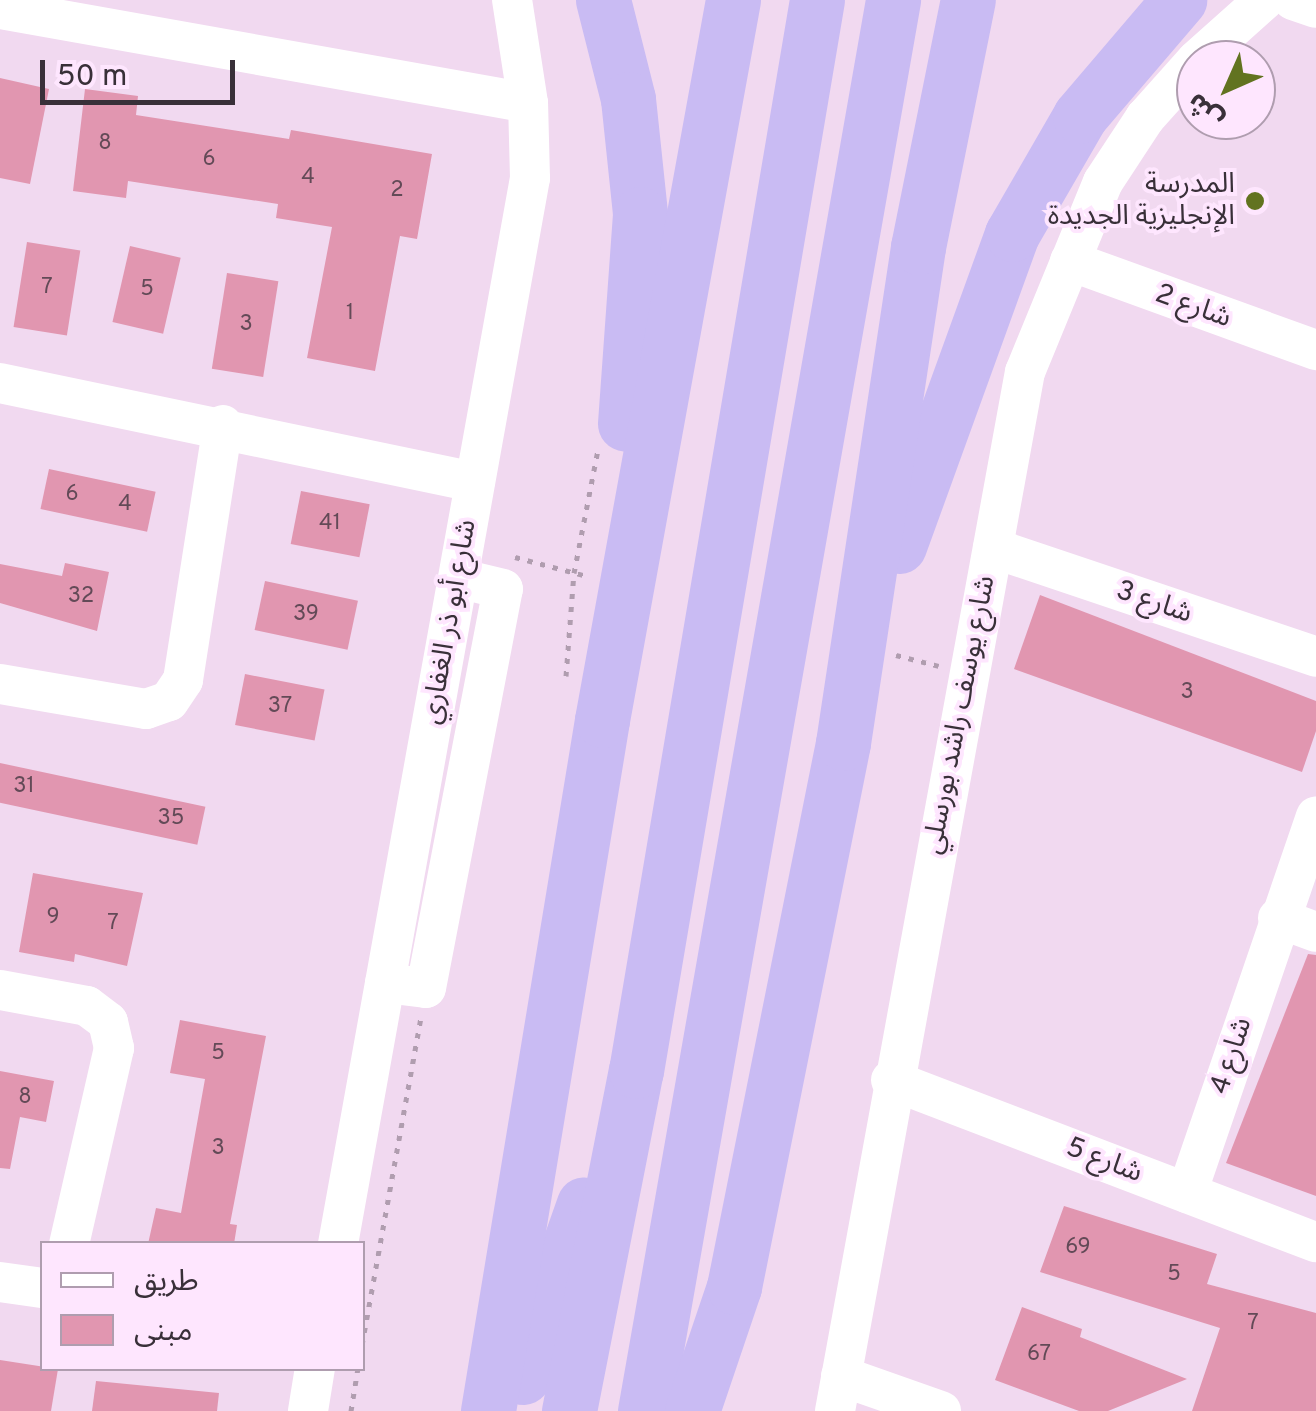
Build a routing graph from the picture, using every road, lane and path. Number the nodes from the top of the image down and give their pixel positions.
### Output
1 (512, 0) edge
2 (603, 0) edge
3 (732, 0) edge
4 (818, 0) edge
5 (893, 0) edge
6 (935, 0) edge
7 (968, 0) edge
8 (1179, 0) edge
9 (1264, 0) edge
10 (1293, 0) edge
11 (1316, 8) edge
12 (0, 9) edge
13 (105, 13) edge
14 (1219, 40) edge
15 (1176, 83) edge
16 (528, 103) junction
17 (918, 247) junction
18 (1070, 261) junction
19 (1316, 350) edge
20 (0, 384) edge
21 (223, 425) junction
22 (475, 482) junction
23 (992, 548) junction
24 (458, 578) junction
25 (1316, 657) edge
26 (872, 663) junction
27 (968, 673) junction
28 (0, 684) edge
29 (602, 720) junction
30 (1316, 818) edge
31 (1278, 918) junction
32 (1316, 932) edge
33 (385, 983) junction
34 (426, 988) junction
35 (0, 990) edge
36 (636, 1070) junction
37 (892, 1080) junction
38 (1187, 1193) junction
39 (71, 1241) edge
40 (339, 1241) edge
41 (1316, 1242) edge
42 (0, 1282) edge
43 (40, 1288) edge
44 (365, 1327) edge
45 (315, 1371) edge
46 (358, 1371) edge
47 (838, 1394) edge
48 (308, 1411) edge
49 (351, 1411) edge
50 (488, 1411) edge
51 (513, 1411) edge
52 (569, 1411) edge
53 (646, 1411) edge
54 (692, 1411) edge
55 (941, 1411) edge

1 - 16 street, شارع أبو ذر الغفاري
2 - 29 highway
3 - 29 highway
4 - 36 highway
5 - 53 highway
6 - 17 highway
7 - 17 highway
8 - 26 highway
9 - 14 street, شارع يوسف راشد بورسلي
10 - 11 street
12 - 13 street
13 - 16 street
15 - 18 street, شارع يوسف راشد بورسلي
16 - 22 street, شارع أبو ذر الغفاري
17 - 26 highway
18 - 19 street, شارع 2
18 - 23 street, شارع يوسف راشد بورسلي
20 - 21 street
21 - 22 street
21 - 28 street
22 - 24 street, شارع أبو ذر الغفاري
23 - 25 street, شارع 3
23 - 27 street, شارع يوسف راشد بورسلي
24 - 33 street, شارع أبو ذر الغفاري
24 - 34 street
26 - 27 path
26 - 54 highway
27 - 37 street, شارع يوسف راشد بورسلي
29 - 50 highway
30 - 31 street, شارع 4
31 - 32 street
31 - 38 street, شارع 4
33 - 34 street
33 - 40 street, شارع أبو ذر الغفاري
34 - 44 path
35 - 39 street
36 - 51 highway
36 - 52 highway
37 - 38 street, شارع 5
37 - 47 street, شارع يوسف راشد بورسلي
38 - 41 street, شارع 5
42 - 43 street
45 - 48 street
46 - 49 path
47 - 55 street

